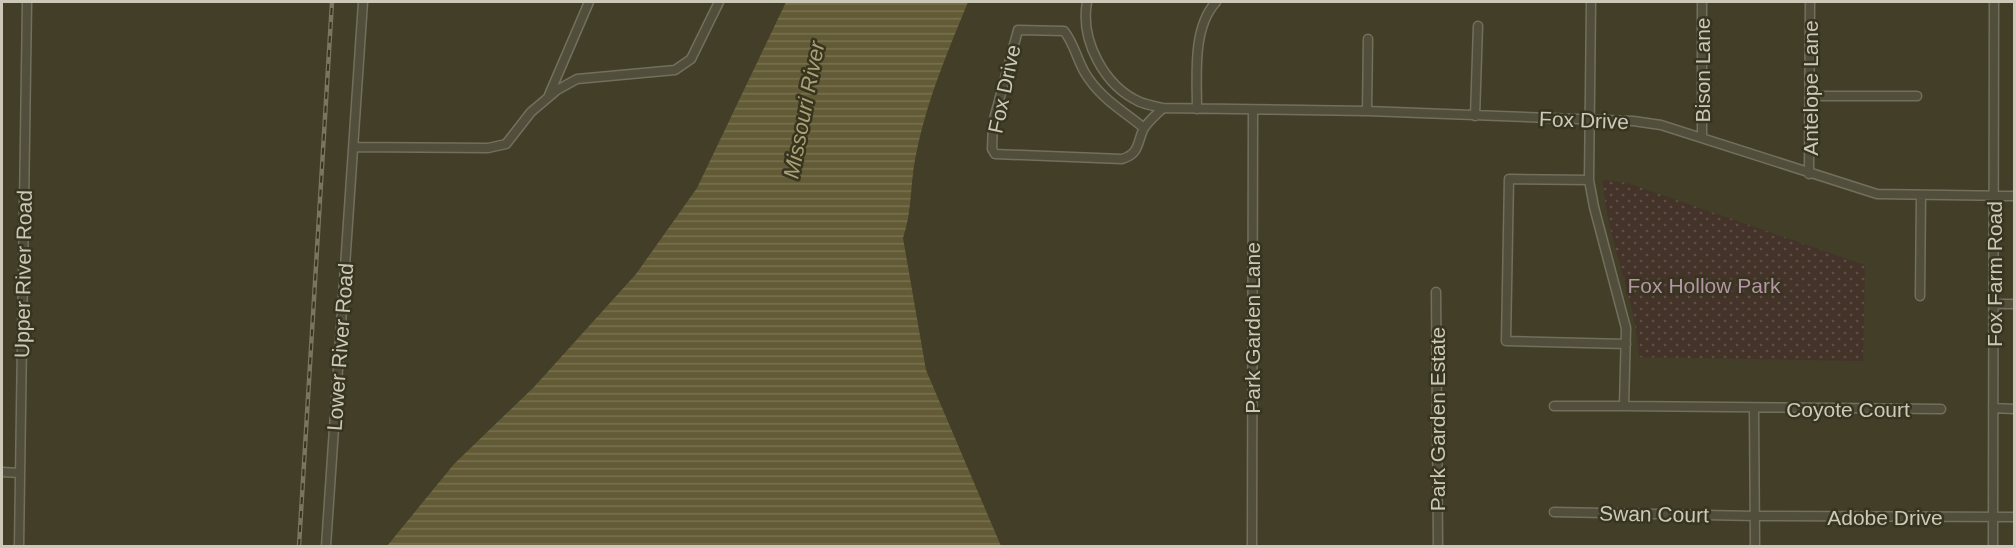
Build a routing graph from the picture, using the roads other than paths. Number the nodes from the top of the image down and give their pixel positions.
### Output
1 (27, 2) edge
2 (363, 2) edge
3 (589, 2) edge
4 (719, 2) edge
5 (1087, 2) edge
6 (1216, 2) edge
7 (1591, 2) edge
8 (1702, 2) edge
9 (1810, 2) edge
10 (1994, 2) edge
11 (1478, 26) dead end
12 (1368, 39) dead end
13 (1810, 96) junction
14 (1917, 96) dead end
15 (547, 98) junction
16 (1163, 108) junction
17 (1197, 109) junction
18 (1253, 110) junction
19 (1367, 111) junction
20 (1475, 116) junction
21 (1590, 120) junction
22 (1144, 128) junction
23 (1702, 138) junction
24 (354, 147) junction
25 (1809, 174) junction
26 (1589, 180) junction
27 (1921, 195) junction
28 (1994, 196) junction
29 (2014, 196) edge
30 (1436, 292) dead end
31 (1920, 296) dead end
32 (1993, 304) junction
33 (2014, 304) edge
34 (1626, 344) junction
35 (1554, 406) dead end
36 (1624, 406) junction
37 (1993, 408) junction
38 (1941, 409) dead end
39 (2014, 409) edge
40 (1754, 410) junction
41 (2, 472) edge
42 (20, 472) junction
43 (1554, 512) dead end
44 (1755, 516) junction
45 (1993, 517) junction
46 (2014, 517) edge
47 (19, 546) edge
48 (326, 546) edge
49 (1251, 546) edge
50 (1438, 546) edge
51 (1755, 546) edge
52 (1993, 546) edge

1 - 42 street, Upper River Road
2 - 24 street, Lower River Road
3 - 15 street
4 - 15 street
5 - 16 street, Fox Drive
6 - 17 street
7 - 21 street
8 - 23 street, Bison Lane
9 - 13 street, Antelope Lane
10 - 28 street, Fox Farm Road
11 - 20 street
12 - 19 street
13 - 14 street
13 - 25 street, Antelope Lane
15 - 24 street
16 - 17 street, Fox Drive
16 - 22 street, Fox Drive
17 - 18 street, Fox Drive
18 - 19 street, Fox Drive
18 - 49 street, Park Garden Lane
19 - 20 street, Fox Drive
20 - 21 street, Fox Drive
21 - 23 street, Fox Drive
21 - 26 street
22 - 22 street, Fox Drive
23 - 25 street, Fox Drive
24 - 48 street, Lower River Road
25 - 27 street, Fox Drive
26 - 34 street
26 - 34 street
27 - 28 street, Fox Drive
27 - 31 street
28 - 29 street, Fox Drive
28 - 32 street, Fox Farm Road
30 - 50 street, Park Garden Estate
32 - 33 street
32 - 37 street, Fox Farm Road
34 - 36 street
35 - 36 street, Coyote Court
36 - 40 street, Coyote Court
37 - 39 street
37 - 45 street, Fox Farm Road
38 - 40 street, Coyote Court
40 - 44 street
41 - 42 street
42 - 47 street, Upper River Road
43 - 44 street, Swan Court
44 - 45 street, Adobe Drive
44 - 51 street
45 - 46 street, Adobe Drive
45 - 52 street, Fox Farm Road

